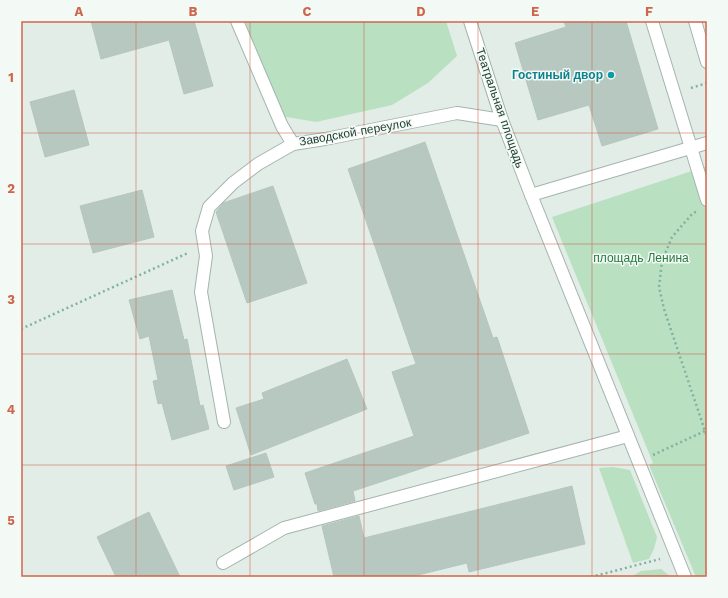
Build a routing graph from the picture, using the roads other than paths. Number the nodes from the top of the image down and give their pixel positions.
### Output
1 (237, 21) edge
2 (470, 21) edge
3 (652, 21) edge
4 (695, 21) edge
5 (707, 62) edge
6 (502, 120) junction
7 (707, 143) edge
8 (293, 144) junction
9 (691, 149) junction
10 (531, 195) junction
11 (707, 200) edge
12 (224, 422) dead end
13 (628, 436) junction
14 (222, 563) dead end
15 (685, 577) edge

1 - 8 street, Заводской переулок
2 - 6 street, Театральная площадь
3 - 9 street
4 - 5 street
6 - 8 street, Заводской переулок
6 - 10 street, Театральная площадь
7 - 9 street
8 - 12 street
9 - 10 street
9 - 11 street
10 - 13 street
13 - 14 street
13 - 15 street

